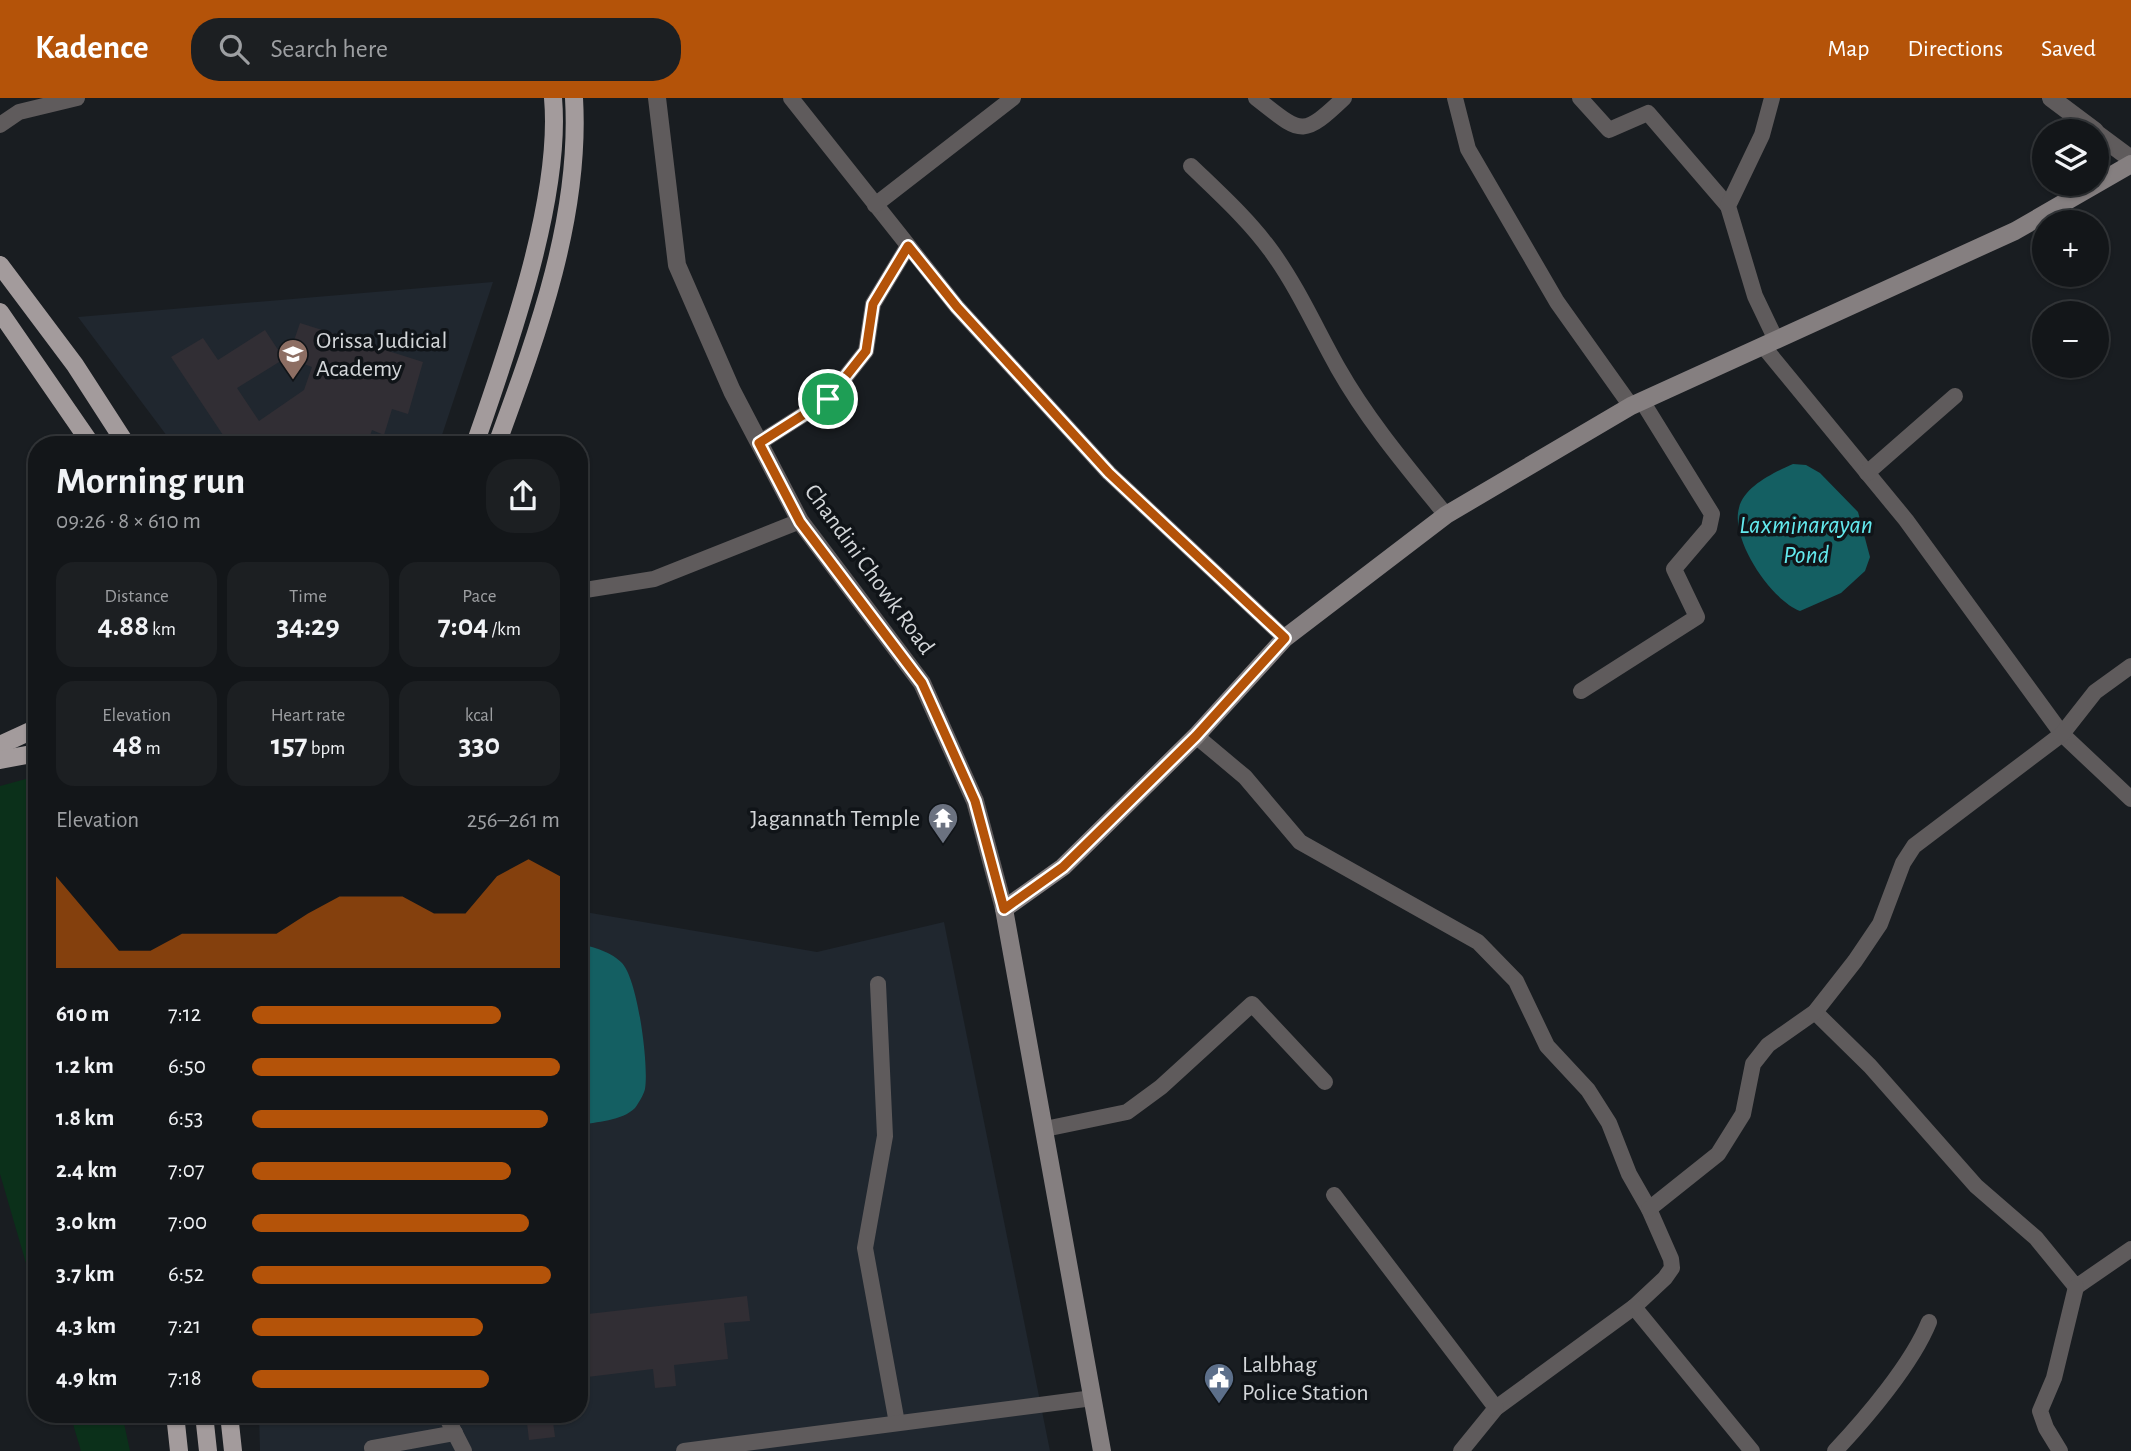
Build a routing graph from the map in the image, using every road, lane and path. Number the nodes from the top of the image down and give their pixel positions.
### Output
1 (77, 98) edge
2 (553, 98) edge
3 (574, 98) edge
4 (657, 98) edge
5 (791, 98) edge
6 (1013, 98) edge
7 (1256, 98) edge
8 (1344, 98) edge
9 (1455, 98) edge
10 (1580, 98) edge
11 (1772, 98) edge
12 (2051, 98) edge
13 (2079, 119) edge
14 (0, 125) edge
15 (2109, 143) edge
16 (2131, 161) edge
17 (1191, 166) dead end
18 (875, 205) junction
19 (1728, 206) junction
20 (908, 246) junction
21 (0, 265) edge
22 (0, 312) edge
23 (1770, 343) junction
24 (1955, 396) dead end
25 (1636, 404) junction
26 (85, 436) edge
27 (122, 436) edge
28 (478, 436) edge
29 (500, 436) edge
30 (759, 443) junction
31 (1867, 473) junction
32 (1446, 515) junction
33 (800, 522) junction
34 (588, 590) edge
35 (1285, 638) junction
36 (2131, 666) edge
37 (1581, 691) dead end
38 (28, 732) edge
39 (2062, 734) junction
40 (1196, 736) junction
41 (0, 745) edge
42 (28, 755) edge
43 (0, 760) edge
44 (2131, 799) edge
45 (1004, 909) junction
46 (878, 984) dead end
47 (1815, 1012) junction
48 (1325, 1082) dead end
49 (1045, 1129) junction
50 (1334, 1195) dead end
51 (1649, 1209) junction
52 (2131, 1250) edge
53 (2076, 1287) junction
54 (1634, 1307) junction
55 (1929, 1322) dead end
56 (1093, 1398) junction
57 (1496, 1408) junction
58 (176, 1423) edge
59 (205, 1423) edge
60 (230, 1423) edge
61 (450, 1423) edge
62 (897, 1423) junction
63 (455, 1433) junction
64 (372, 1448) dead end
65 (179, 1451) edge
66 (208, 1451) edge
67 (233, 1451) edge
68 (464, 1451) edge
69 (684, 1451) edge
70 (1102, 1451) edge
71 (1461, 1451) edge
72 (1752, 1451) edge
73 (1835, 1451) edge
74 (2060, 1451) edge

1 - 14 street
2 - 28 main road
3 - 29 main road
4 - 30 street, Chandini Chowk Road
5 - 18 street
6 - 18 street
7 - 8 street
9 - 25 street
10 - 19 street
11 - 19 street
12 - 13 street
15 - 16 street
16 - 23 main road
17 - 32 street
18 - 20 street
19 - 23 street
20 - 30 street
20 - 35 street
21 - 27 main road
22 - 26 main road
23 - 25 main road
23 - 31 street
24 - 31 street
25 - 32 main road
25 - 37 street
30 - 33 street, Chandini Chowk Road
31 - 39 street
32 - 35 main road
33 - 34 street
33 - 45 street, Chandini Chowk Road
35 - 40 main road
36 - 39 street
38 - 41 main road
39 - 44 street
39 - 47 street
40 - 45 main road
40 - 51 street
42 - 43 main road
45 - 49 main road
46 - 62 street
47 - 51 street
47 - 53 street
48 - 49 street
49 - 56 main road
50 - 57 street
51 - 54 street
52 - 53 street
53 - 74 street
54 - 57 street
54 - 72 street
55 - 73 street
56 - 62 street
56 - 70 main road
57 - 71 street
58 - 65 main road
59 - 66 main road
60 - 67 main road
61 - 63 street
62 - 69 street
63 - 64 street
63 - 68 street

